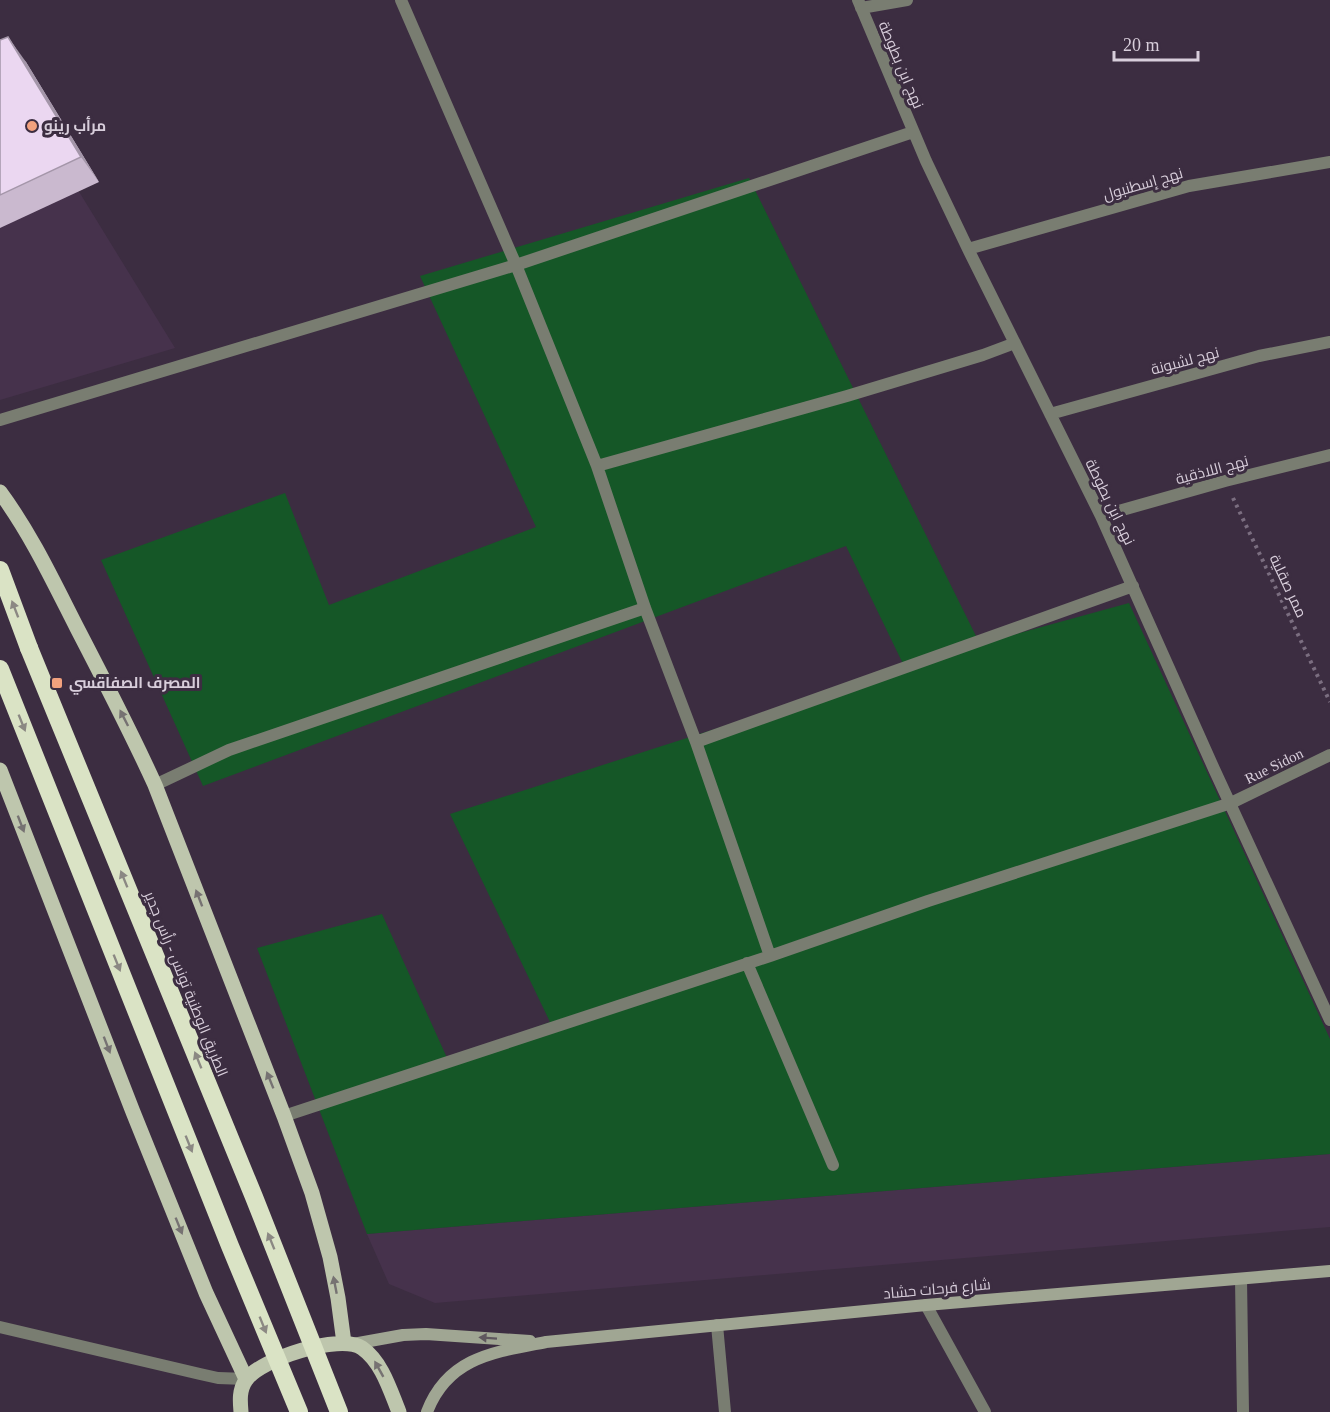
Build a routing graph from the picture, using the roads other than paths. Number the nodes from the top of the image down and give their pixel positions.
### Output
1 (401, 0) edge
2 (907, 0) edge
3 (860, 4) edge
4 (913, 132) junction
5 (1330, 162) edge
6 (968, 249) junction
7 (516, 265) junction
8 (1330, 342) edge
9 (1015, 343) junction
10 (1050, 414) junction
11 (0, 420) edge
12 (1330, 455) edge
13 (597, 466) junction
14 (0, 492) edge
15 (1101, 516) junction
16 (0, 570) edge
17 (1133, 586) junction
18 (645, 608) junction
19 (0, 669) edge
20 (696, 742) junction
21 (1330, 755) edge
22 (0, 770) edge
23 (155, 785) junction
24 (1231, 803) junction
25 (770, 956) junction
26 (747, 963) junction
27 (1329, 1014) edge
28 (284, 1116) junction
29 (833, 1165) dead end
30 (1330, 1271) edge
31 (1240, 1279) junction
32 (926, 1305) junction
33 (717, 1325) junction
34 (0, 1327) edge
35 (546, 1342) junction
36 (348, 1343) junction
37 (246, 1379) junction
38 (241, 1412) edge
39 (299, 1412) edge
40 (339, 1412) edge
41 (399, 1412) edge
42 (427, 1412) edge
43 (725, 1412) edge
44 (985, 1412) edge
45 (1243, 1412) edge

1 - 7 street
2 - 3 street
3 - 4 street, نهج ابن بطوطة
4 - 6 street, نهج ابن بطوطة
4 - 7 street
5 - 6 street, نهج إسطنبول
6 - 9 street, نهج ابن بطوطة
7 - 11 street
7 - 13 street
8 - 10 street, نهج لشبونة
9 - 10 street, نهج ابن بطوطة
9 - 13 street
10 - 15 street, نهج ابن بطوطة
12 - 15 street, نهج اللاذقية
13 - 18 street
23 -> 14 main road
15 - 17 street, نهج ابن بطوطة
40 -> 16 highway, الطريق الوطنية تونس - رأس جدير, bridge
17 - 20 street
17 - 24 street, نهج ابن بطوطة
18 - 20 street
18 - 23 street
19 -> 39 highway, bridge
20 - 25 street
21 - 24 street, Rue Sidon
22 -> 37 main road
28 -> 23 main road
24 - 25 street, Rue Sidon
24 - 27 street, نهج ابن بطوطة
25 - 26 street, Rue Sidon
26 - 28 street, Rue Sidon
26 - 29 street
36 -> 28 main road
30 - 31 main road, شارع فرحات حشاد
31 - 32 main road, شارع فرحات حشاد
31 - 45 street
32 - 33 main road, شارع فرحات حشاد
32 - 44 street
33 - 35 main road, شارع فرحات حشاد
33 - 43 street
34 - 37 street
35 -> 36 main road
35 - 42 main road
36 - 37 main road
41 -> 36 main road
37 - 38 main road

